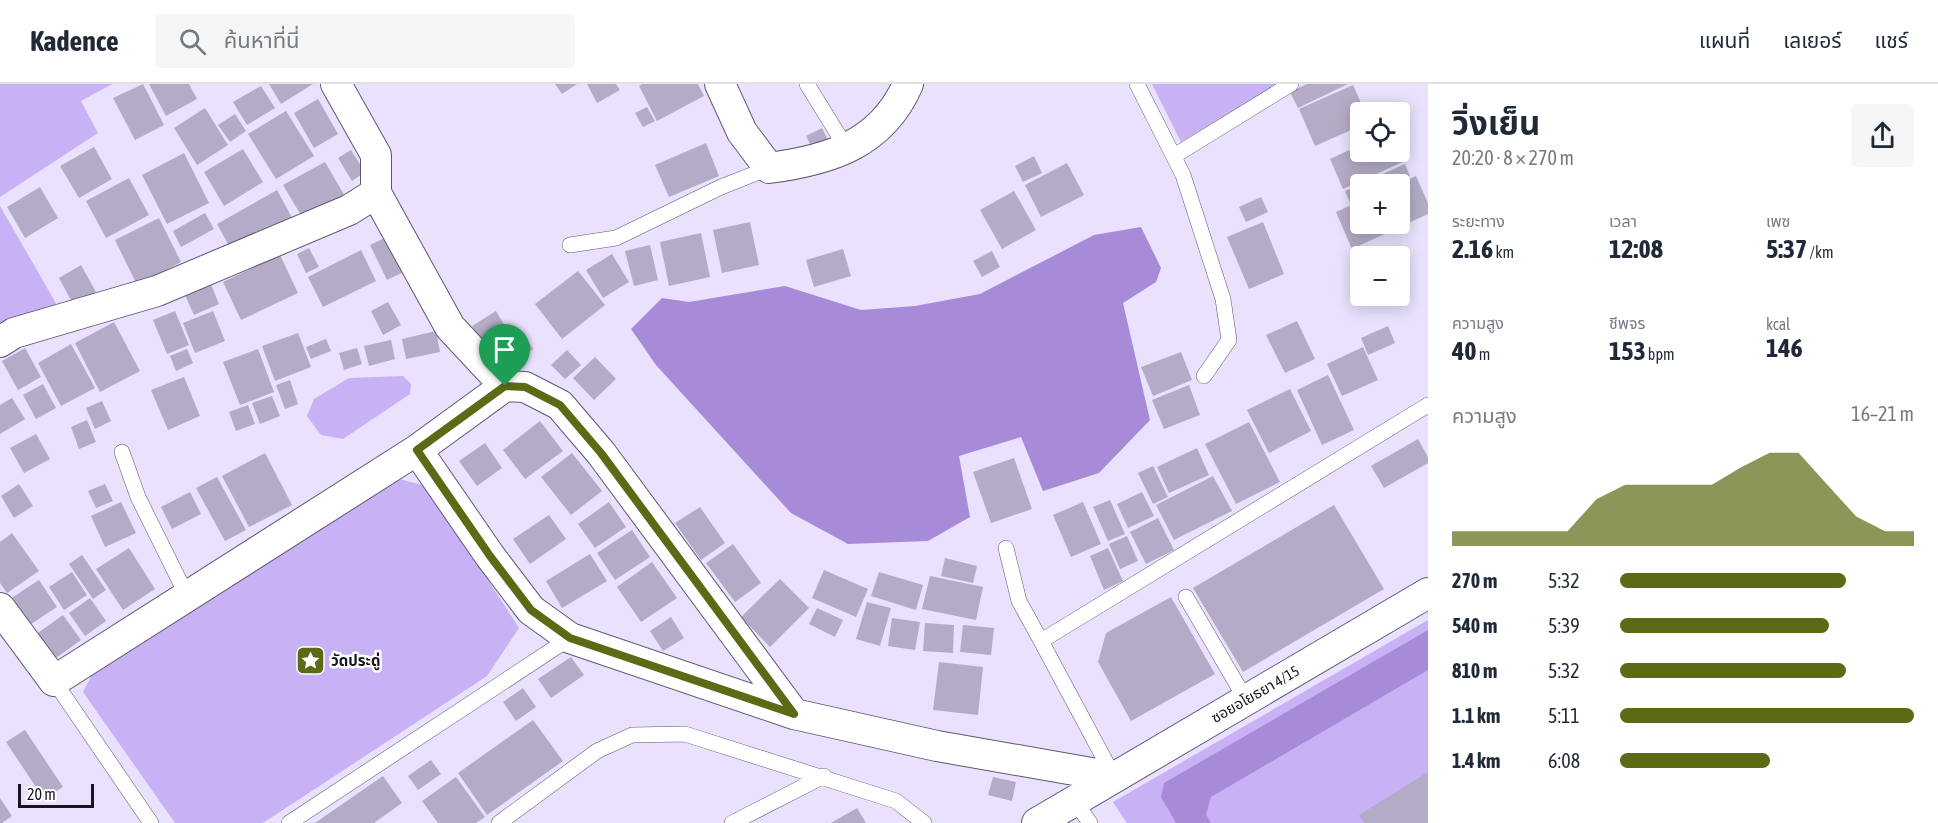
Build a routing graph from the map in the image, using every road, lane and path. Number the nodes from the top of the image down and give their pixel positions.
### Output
1 (336, 84) edge
2 (720, 84) edge
3 (807, 84) edge
4 (908, 84) edge
5 (1137, 84) edge
6 (1291, 84) edge
7 (847, 149) junction
8 (1174, 156) junction
9 (769, 168) junction
10 (376, 193) junction
11 (570, 245) dead end
12 (0, 342) edge
13 (1204, 376) dead end
14 (505, 386) junction
15 (1428, 405) edge
16 (417, 450) junction
17 (122, 452) dead end
18 (1006, 548) dead end
19 (1428, 593) edge
20 (187, 596) junction
21 (1186, 597) dead end
22 (0, 608) edge
23 (570, 638) junction
24 (1041, 641) junction
25 (54, 681) junction
26 (1246, 700) junction
27 (794, 714) junction
28 (824, 776) junction
29 (1114, 777) junction
30 (1082, 806) edge
31 (151, 823) edge
32 (289, 823) edge
33 (499, 823) edge
34 (732, 823) edge
35 (924, 823) edge
36 (1036, 823) edge

1 - 10 street
2 - 9 street
3 - 7 lane
4 - 7 street
5 - 8 lane
6 - 8 lane
7 - 9 street
8 - 13 lane
9 - 11 lane
10 - 12 street
10 - 14 street
14 - 16 street
14 - 27 street
15 - 24 lane
16 - 20 street
16 - 23 street
17 - 20 lane
18 - 24 lane
19 - 26 street, ซอยอโยธยา 4/15
20 - 25 street
21 - 26 lane
22 - 25 street
23 - 27 street
23 - 32 lane
24 - 29 lane
25 - 31 lane
26 - 29 street, ซอยอโยธยา 4/15
27 - 29 street
28 - 33 lane
28 - 34 lane
28 - 35 lane
29 - 30 street, ซอยอโยธยา 4/15
30 - 36 street, ซอยอโยธยา 4/15

